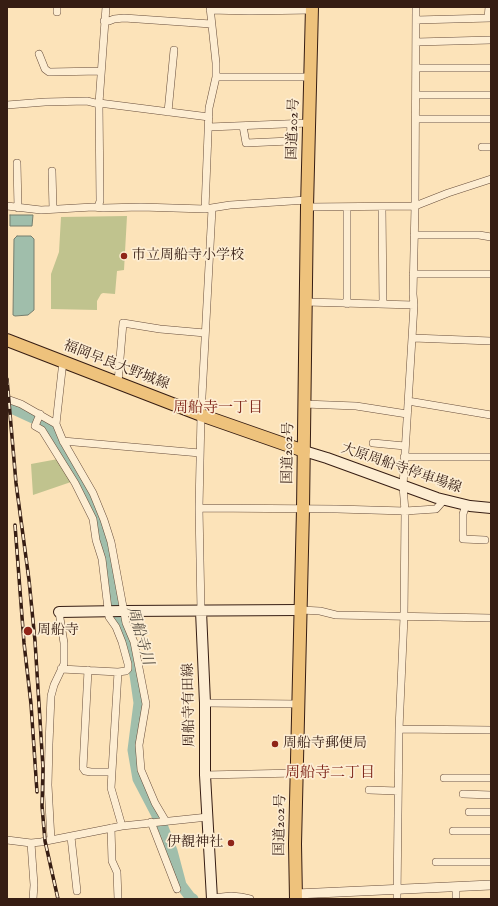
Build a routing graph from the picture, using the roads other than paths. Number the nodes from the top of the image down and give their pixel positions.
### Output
1 (106, 7) edge
2 (416, 7) edge
3 (489, 7) edge
4 (312, 8) edge
5 (210, 9) edge
6 (490, 18) edge
7 (416, 20) junction
8 (104, 21) junction
9 (211, 24) junction
10 (491, 40) edge
11 (416, 42) junction
12 (174, 50) dead end
13 (39, 54) dead end
14 (416, 68) junction
15 (491, 68) edge
16 (101, 71) junction
17 (216, 77) junction
18 (310, 77) junction
19 (416, 95) junction
20 (491, 95) edge
21 (99, 103) junction
22 (7, 105) edge
23 (168, 112) junction
24 (209, 118) junction
25 (491, 119) edge
26 (416, 120) junction
27 (309, 123) junction
28 (291, 124) junction
29 (243, 126) junction
30 (209, 127) junction
31 (482, 147) dead end
32 (491, 147) edge
33 (17, 163) dead end
34 (52, 171) dead end
35 (491, 179) edge
36 (307, 203) junction
37 (7, 206) edge
38 (415, 206) junction
39 (98, 207) junction
40 (347, 207) junction
41 (382, 207) junction
42 (18, 208) junction
43 (53, 209) junction
44 (209, 209) junction
45 (414, 236) junction
46 (491, 237) edge
47 (413, 274) junction
48 (491, 274) edge
49 (306, 302) junction
50 (347, 304) junction
51 (383, 304) junction
52 (414, 305) junction
53 (205, 332) junction
54 (413, 338) junction
55 (7, 340) edge
56 (491, 341) edge
57 (62, 361) junction
58 (118, 382) junction
59 (7, 399) edge
60 (408, 400) junction
61 (304, 404) junction
62 (407, 414) junction
63 (201, 415) junction
64 (491, 415) edge
65 (38, 418) junction
66 (56, 424) junction
67 (63, 441) junction
68 (373, 443) dead end
69 (405, 446) junction
70 (304, 451) junction
71 (200, 453) junction
72 (404, 457) junction
73 (491, 457) edge
74 (403, 486) junction
75 (444, 500) junction
76 (466, 505) junction
77 (199, 508) junction
78 (491, 508) edge
79 (303, 509) junction
80 (405, 511) junction
81 (485, 540) dead end
82 (301, 610) junction
83 (109, 611) junction
84 (122, 611) junction
85 (201, 611) junction
86 (60, 612) joint
87 (404, 617) junction
88 (491, 618) edge
89 (61, 669) junction
90 (88, 670) junction
91 (118, 672) junction
92 (204, 703) junction
93 (299, 704) junction
94 (399, 729) junction
95 (491, 730) edge
96 (112, 772) junction
97 (297, 773) junction
98 (205, 774) junction
99 (444, 778) dead end
100 (491, 778) edge
101 (369, 790) dead end
102 (398, 790) junction
103 (463, 794) dead end
104 (491, 795) edge
105 (469, 812) dead end
106 (491, 812) edge
107 (208, 816) junction
108 (165, 820) junction
109 (153, 822) junction
110 (122, 826) junction
111 (111, 828) junction
112 (453, 831) dead end
113 (491, 831) edge
114 (71, 837) junction
115 (7, 840) edge
116 (51, 840) junction
117 (31, 843) junction
118 (436, 862) dead end
119 (491, 862) edge
120 (491, 885) edge
121 (456, 886) junction
122 (177, 889) dead end
123 (397, 889) junction
124 (77, 891) dead end
125 (296, 897) edge
126 (212, 898) edge
127 (33, 899) edge
128 (118, 899) edge
129 (250, 899) edge
130 (397, 899) edge
131 (456, 899) edge

1 - 8 street
2 - 7 street
3 - 6 street
4 - 5 street
4 - 18 main road, 国道202号
5 - 9 street
6 - 7 street
7 - 11 street
8 - 9 street
8 - 16 street
9 - 17 street
10 - 11 street
11 - 14 street
12 - 23 street
13 - 16 street
14 - 15 street
14 - 19 street
16 - 21 street
17 - 18 street
17 - 24 street
18 - 27 main road, 国道202号
19 - 20 street
19 - 26 street
21 - 22 street
21 - 23 street
21 - 39 street
23 - 24 street
24 - 30 street
25 - 26 street
26 - 38 street
27 - 28 street
27 - 36 main road, 国道202号
28 - 29 street
28 - 29 street
29 - 30 street
30 - 44 street
31 - 32 street
33 - 42 street
34 - 43 street
35 - 38 street
36 - 40 street
36 - 44 street
36 - 49 main road, 国道202号
37 - 42 street
38 - 41 street
38 - 45 street
39 - 43 street
39 - 44 street
40 - 41 street
40 - 50 street
41 - 51 street
42 - 43 street
44 - 53 street
45 - 46 street
45 - 47 street
47 - 48 street
47 - 52 street
49 - 50 street
49 - 61 main road, 国道202号
50 - 51 street
51 - 52 street
52 - 54 street
53 - 58 street
53 - 63 street
54 - 56 street
54 - 60 street
55 - 57 main road, 福岡早良大野城線
57 - 58 main road, 福岡早良大野城線
57 - 66 street
58 - 63 main road, 福岡早良大野城線
59 - 65 street
60 - 62 street
60 - 64 street
61 - 62 street
61 - 70 main road, 国道202号
62 - 69 street
63 - 70 main road, 福岡早良大野城線
63 - 71 street
65 - 66 street
65 - 83 street
66 - 67 street
67 - 71 street
67 - 84 street
68 - 69 street
69 - 72 street
70 - 74 main road, 大原周船寺停車場線
70 - 79 main road, 国道202号
71 - 77 street
72 - 73 street
72 - 74 street
74 - 75 main road, 大原周船寺停車場線
74 - 80 street
75 - 76 main road, 大原周船寺停車場線
75 - 80 street
76 - 78 main road, 大原周船寺停車場線
76 - 81 street
77 - 79 street
77 - 85 street
79 - 80 street
79 - 82 main road, 国道202号
80 - 87 street
82 - 85 main road
82 - 87 street
82 - 93 main road, 国道202号
83 - 84 main road
83 - 86 main road
83 - 91 street
84 - 85 main road
84 - 108 street
85 - 92 main road, 周船寺有田線
86 - 89 street
87 - 88 street
87 - 94 street
89 - 90 street
89 - 116 street
90 - 91 street
90 - 96 street
91 - 96 street
92 - 93 street
92 - 98 main road, 周船寺有田線
93 - 97 main road, 国道202号
94 - 95 street
94 - 102 street
96 - 110 street
97 - 98 street
97 - 125 main road, 国道202号
98 - 107 main road, 周船寺有田線
99 - 100 street
101 - 102 street
102 - 123 street
103 - 104 street
105 - 106 street
107 - 108 street
107 - 126 main road, 周船寺有田線
108 - 109 street
109 - 110 street
109 - 122 street
110 - 111 street
111 - 114 street
111 - 128 street
112 - 113 street
114 - 116 street
114 - 124 street
115 - 117 street
116 - 117 street
117 - 127 street
118 - 119 street
120 - 121 street
121 - 123 street
121 - 131 street
123 - 125 street
123 - 130 street
126 - 129 street

